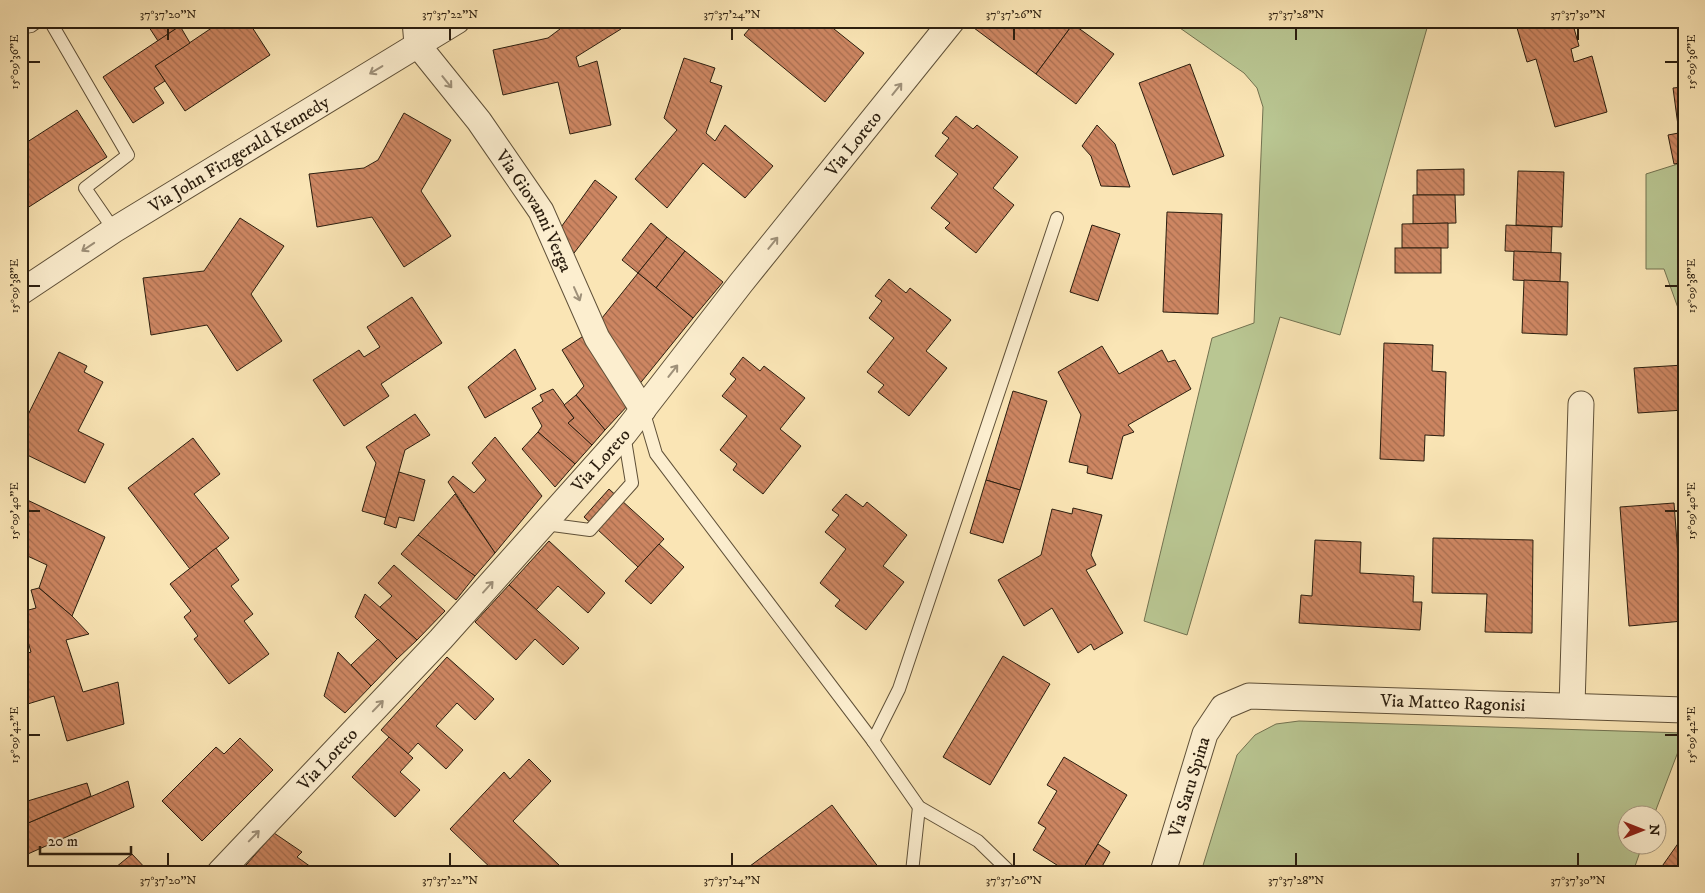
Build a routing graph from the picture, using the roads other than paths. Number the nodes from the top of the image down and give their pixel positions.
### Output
1 (38, 21) edge
2 (50, 21) edge
3 (457, 21) edge
4 (952, 21) edge
5 (21, 28) edge
6 (416, 33) edge
7 (1057, 218) dead end
8 (114, 230) junction
9 (21, 292) edge
10 (1581, 404) dead end
11 (643, 410) junction
12 (624, 434) junction
13 (545, 524) junction
14 (1572, 706) junction
15 (1223, 707) joint
16 (1684, 710) edge
17 (873, 741) junction
18 (919, 807) junction
19 (220, 872) edge
20 (912, 872) edge
21 (1010, 872) edge
22 (1163, 872) edge

1 - 5 lane
2 - 8 lane
3 - 6 street, Via John Fitzgerald Kennedy
11 -> 4 street, Via Loreto
6 -> 8 street, Via John Fitzgerald Kennedy
6 -> 11 street, Via Giovanni Verga
7 - 17 lane
8 -> 9 street, Via John Fitzgerald Kennedy
10 - 14 street
11 - 12 street, Via Loreto
11 - 17 lane
12 - 13 street, Via Loreto
12 - 13 lane
19 -> 13 street, Via Loreto
14 - 15 street, Via Matteo Ragonisi
14 - 16 street, Via Matteo Ragonisi
15 - 22 street, Via Saru Spina
17 - 18 lane
18 - 20 lane
18 - 21 lane

